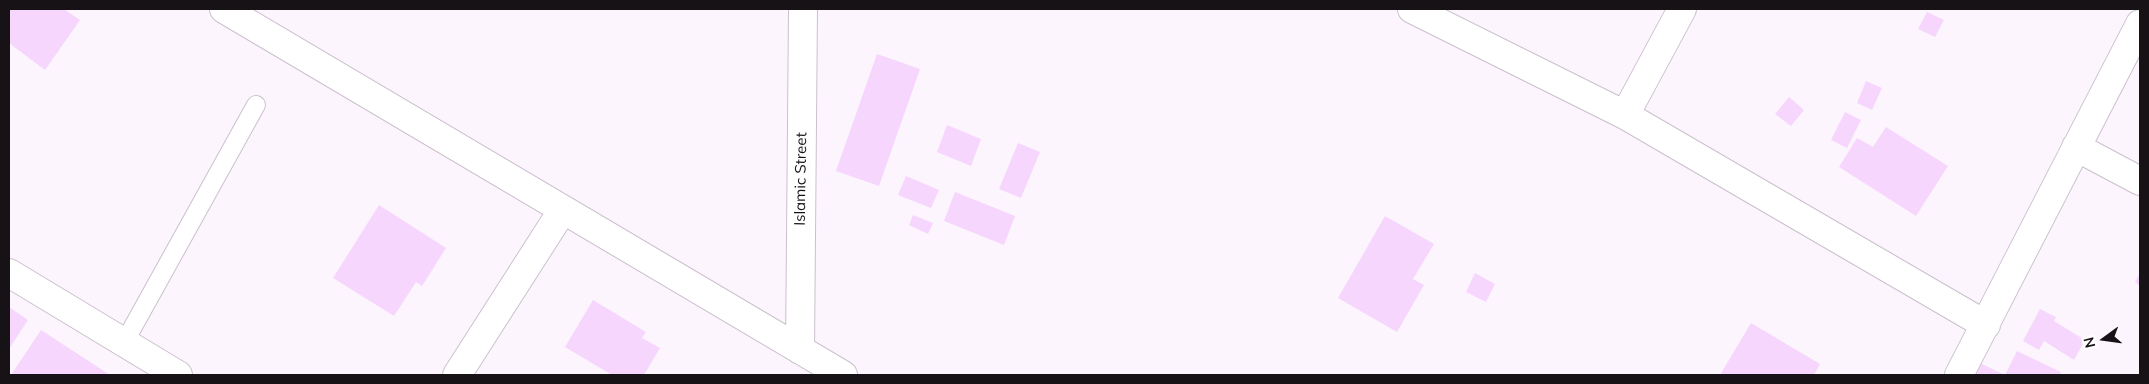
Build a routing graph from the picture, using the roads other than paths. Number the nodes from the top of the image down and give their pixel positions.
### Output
1 (224, 9) edge
2 (803, 9) edge
3 (1412, 9) edge
4 (1682, 9) edge
5 (2140, 24) edge
6 (256, 105) dead end
7 (1625, 115) junction
8 (2076, 147) junction
9 (2140, 181) edge
10 (562, 210) junction
11 (9, 273) edge
12 (1986, 325) junction
13 (124, 343) junction
14 (800, 350) junction
15 (178, 375) edge
16 (457, 375) edge
17 (843, 375) edge
18 (1959, 375) edge

1 - 10 street
2 - 14 street, Islamic Street
3 - 7 street
4 - 7 street
5 - 8 street
6 - 13 lane
7 - 12 street
8 - 9 street
8 - 12 street
10 - 14 street
10 - 16 street
11 - 13 street
12 - 18 street
13 - 15 street
14 - 17 street

